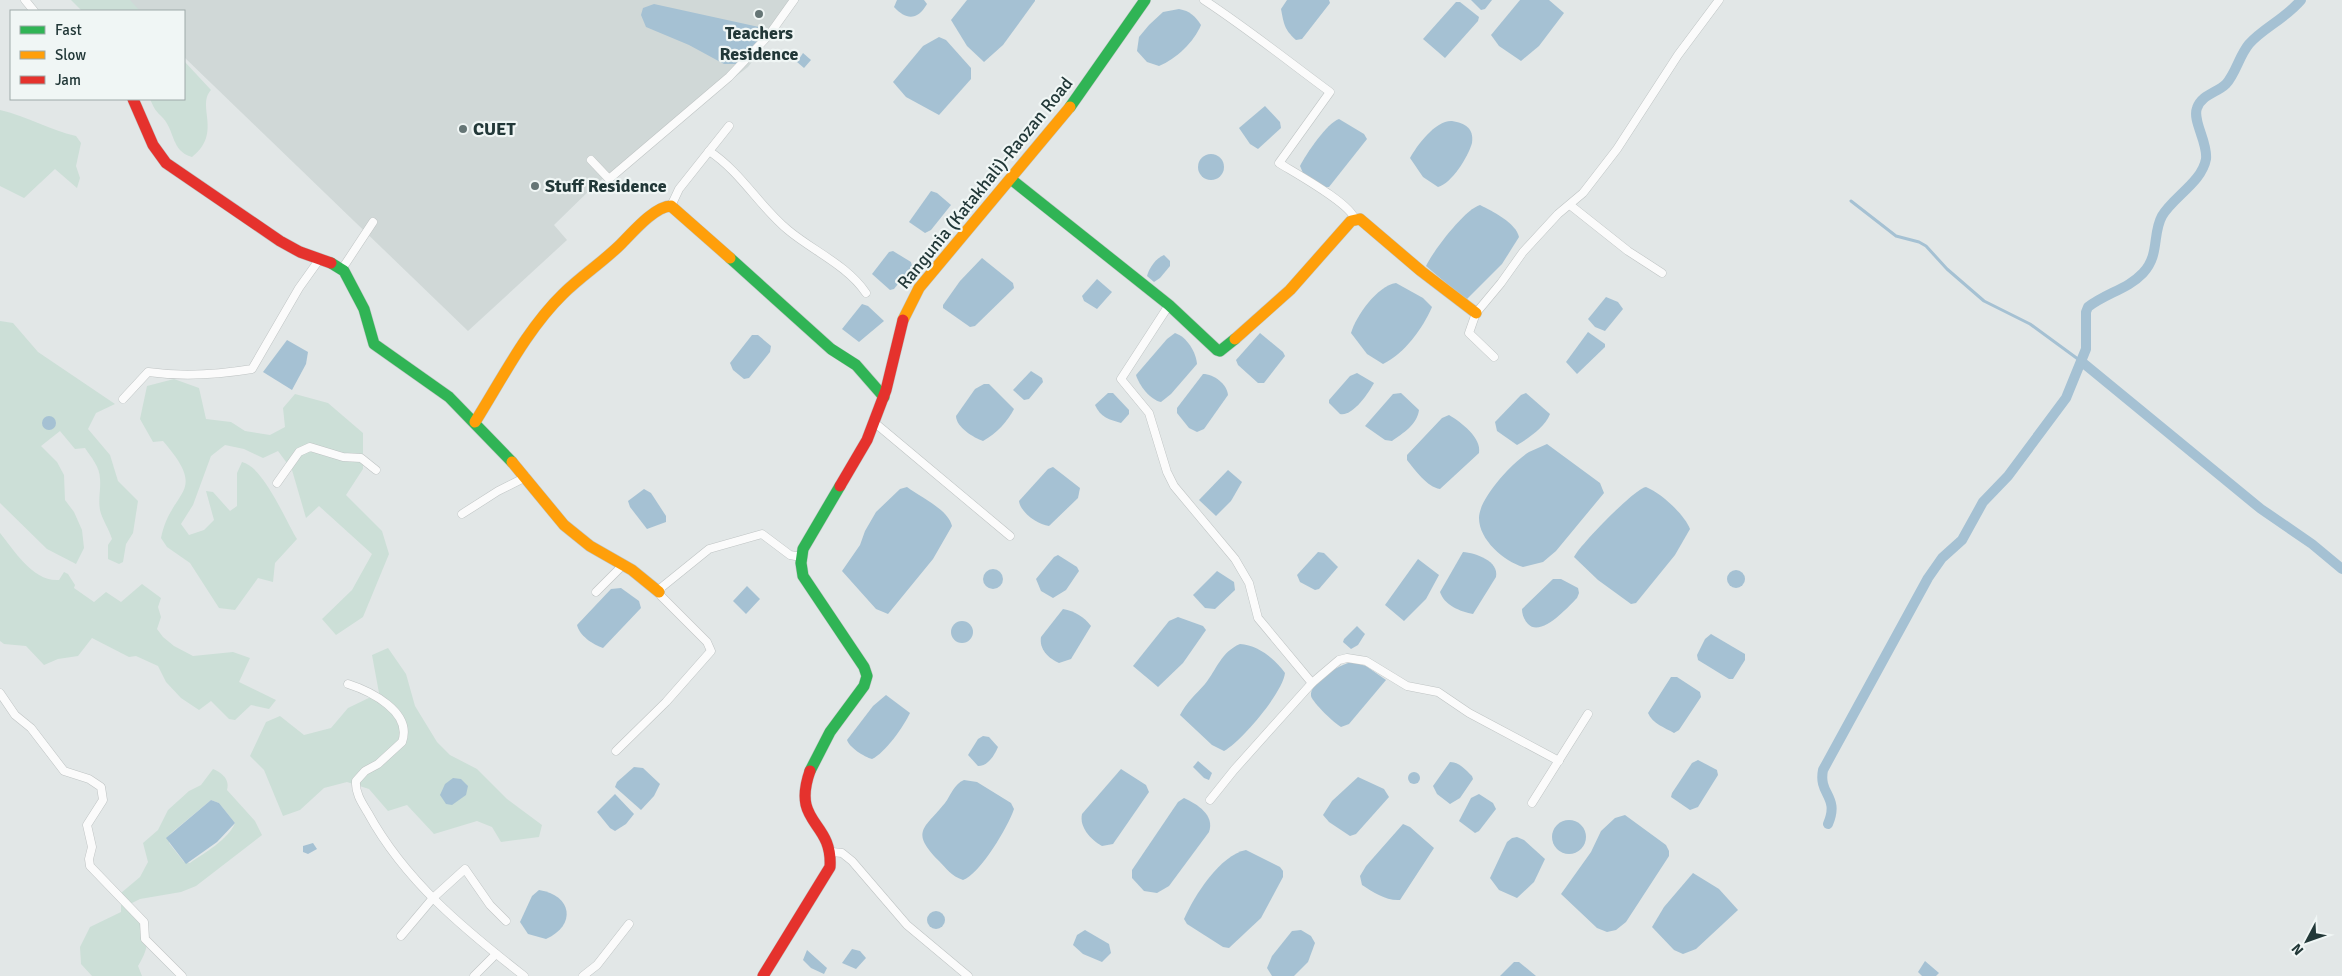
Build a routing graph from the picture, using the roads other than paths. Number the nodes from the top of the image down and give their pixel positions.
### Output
1 (25, 0) edge
2 (794, 0) edge
3 (1145, 0) edge
4 (1204, 0) edge
5 (1720, 0) edge
6 (33, 10) edge
7 (133, 100) edge
8 (729, 126) dead end
9 (709, 152) junction
10 (591, 160) dead end
11 (1012, 180) junction
12 (671, 206) junction
13 (1570, 206) junction
14 (1355, 220) junction
15 (373, 222) dead end
16 (319, 260) junction
17 (342, 269) junction
18 (1662, 273) dead end
19 (866, 293) dead end
20 (1169, 305) junction
21 (1476, 313) junction
22 (1494, 357) dead end
23 (884, 397) junction
24 (123, 399) dead end
25 (475, 422) junction
26 (875, 423) junction
27 (376, 470) dead end
28 (526, 477) junction
29 (277, 483) dead end
30 (462, 514) dead end
31 (1010, 536) dead end
32 (802, 557) junction
33 (623, 565) junction
34 (596, 592) dead end
35 (659, 592) junction
36 (1312, 683) junction
37 (348, 684) dead end
38 (0, 693) edge
39 (1588, 714) dead end
40 (616, 751) dead end
41 (1559, 761) junction
42 (1210, 800) dead end
43 (1532, 803) dead end
44 (832, 852) junction
45 (433, 898) junction
46 (506, 921) dead end
47 (629, 924) dead end
48 (401, 936) dead end
49 (496, 954) junction
50 (182, 976) edge
51 (474, 976) edge
52 (524, 976) edge
53 (583, 976) edge
54 (763, 976) edge
55 (968, 976) edge

1 - 6 street
2 - 10 street
3 - 11 street, Rangunia (Katakhali)-Raozan Road
4 - 14 street
5 - 13 street
7 - 16 street
8 - 9 street
9 - 12 street
9 - 19 street
11 - 20 street
11 - 23 street, Rangunia (Katakhali)-Raozan Road
12 - 23 street
12 - 25 street
13 - 18 street
13 - 21 street
14 - 20 street
14 - 21 street
15 - 17 street
16 - 17 street
16 - 24 street
17 - 25 street
20 - 36 street
21 - 22 street
23 - 26 street, Rangunia (Katakhali)-Raozan Road
25 - 28 street
26 - 31 street
26 - 32 street, Rangunia (Katakhali)-Raozan Road
27 - 29 street
28 - 30 street
28 - 33 street
32 - 35 street
32 - 44 street, Rangunia (Katakhali)-Raozan Road
33 - 34 street
33 - 35 street
35 - 40 street
36 - 41 street
36 - 42 street
37 - 45 street
38 - 50 street
39 - 41 street
41 - 43 street
44 - 54 street
44 - 55 street
45 - 46 street
45 - 48 street
45 - 49 street
47 - 53 street
49 - 51 street
49 - 52 street

